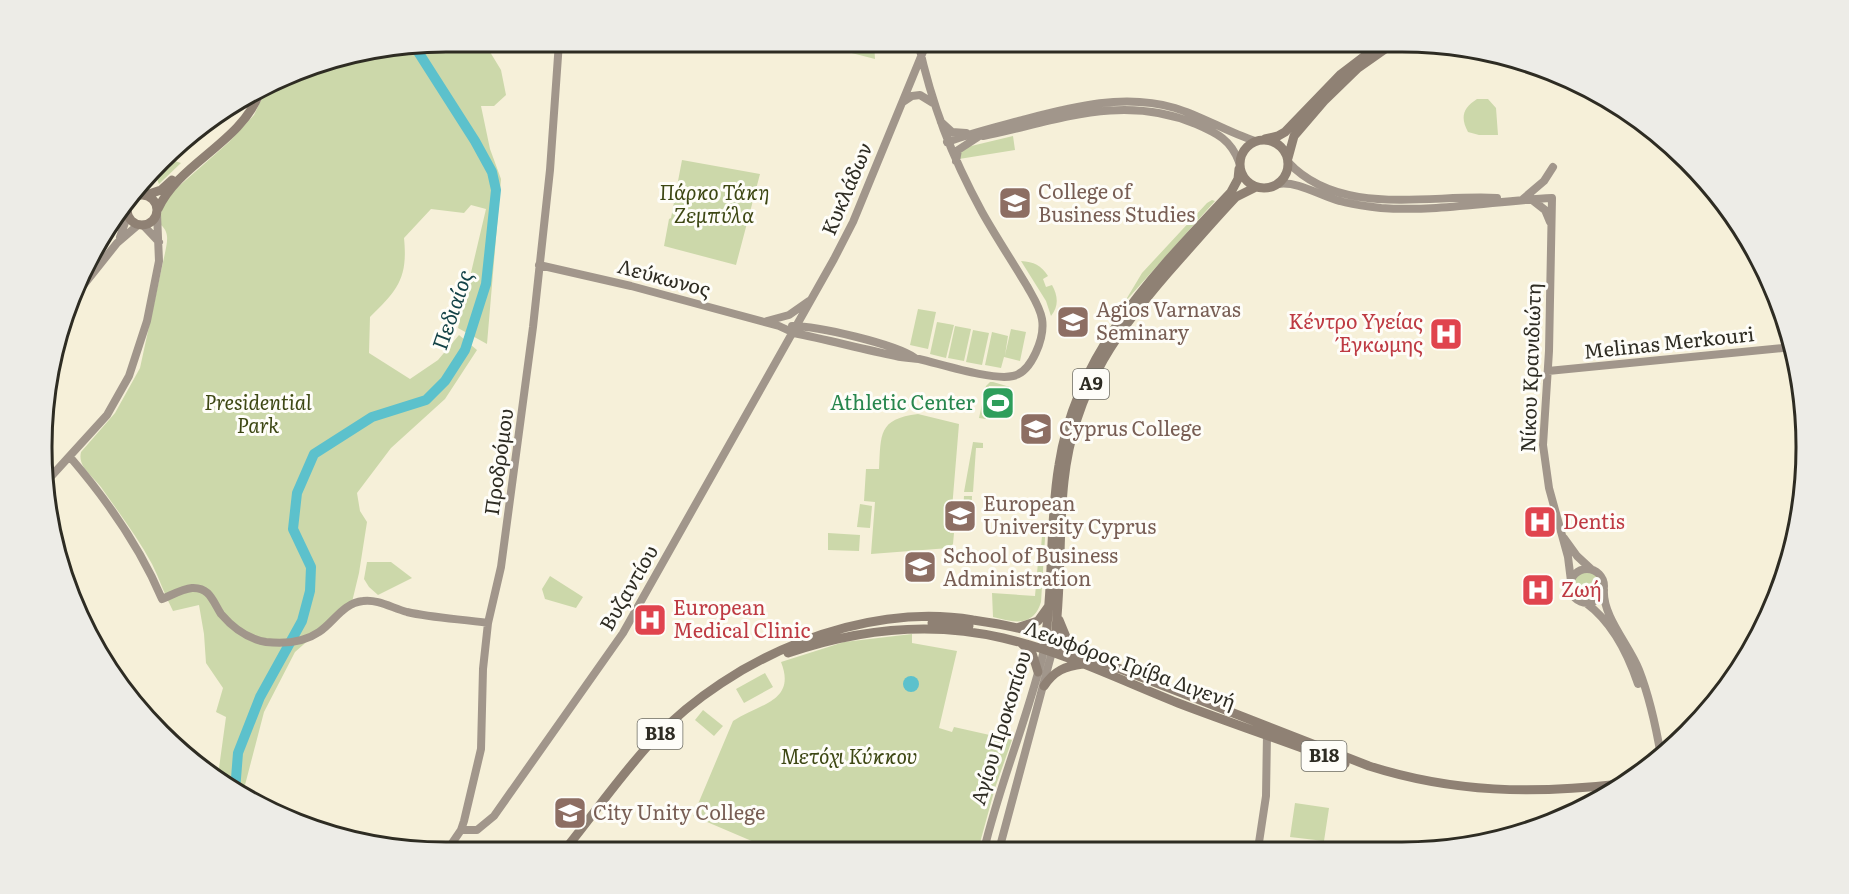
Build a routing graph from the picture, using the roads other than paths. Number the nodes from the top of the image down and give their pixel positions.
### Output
1 (555, 52) edge
2 (920, 52) edge
3 (922, 52) edge
4 (1370, 52) edge
5 (1382, 52) edge
6 (921, 55) junction
7 (254, 103) edge
8 (902, 103) junction
9 (933, 104) junction
10 (243, 109) edge
11 (939, 119) junction
12 (976, 135) junction
13 (1265, 140) junction
14 (1255, 141) junction
15 (947, 143) junction
16 (1288, 160) junction
17 (957, 165) junction
18 (1239, 166) junction
19 (1552, 167) dead end
20 (1278, 184) junction
21 (1256, 188) junction
22 (146, 195) joint
23 (1527, 199) junction
24 (1509, 200) junction
25 (157, 212) junction
26 (128, 214) edge
27 (127, 217) edge
28 (140, 225) junction
29 (1551, 225) junction
30 (117, 243) junction
31 (159, 243) junction
32 (539, 265) junction
33 (93, 273) edge
34 (814, 297) junction
35 (809, 305) junction
36 (771, 324) junction
37 (796, 329) junction
38 (818, 330) junction
39 (1784, 348) edge
40 (783, 352) junction
41 (916, 358) junction
42 (1548, 371) junction
43 (70, 457) junction
44 (53, 475) edge
45 (1563, 536) junction
46 (1591, 569) junction
47 (1571, 581) junction
48 (1604, 590) junction
49 (1051, 602) junction
50 (1586, 603) junction
51 (1058, 615) junction
52 (488, 623) junction
53 (1017, 628) junction
54 (831, 633) junction
55 (1020, 642) junction
56 (1050, 645) junction
57 (1086, 660) junction
58 (1038, 672) junction
59 (1044, 686) junction
60 (1267, 734) junction
61 (1659, 747) edge
62 (1654, 750) edge
63 (1604, 786) edge
64 (1593, 792) edge
65 (461, 830) junction
66 (453, 842) edge
67 (573, 842) edge
68 (573, 842) edge
69 (986, 842) edge
70 (1001, 842) edge
71 (1259, 842) edge

1 - 32 main road, Προδρόμου
2 - 6 main road
3 - 6 main road, Κυκλάδων
4 - 13 main road
5 - 16 main road
6 - 8 main road, Κυκλάδων
6 - 9 main road
7 - 25 main road
8 - 9 main road
8 - 34 main road, Κυκλάδων
9 - 11 main road
10 - 22 main road
11 - 12 main road
11 - 15 main road
12 - 14 main road
12 - 15 main road
12 - 17 main road
12 - 18 main road
13 - 14 main road
13 - 16 main road
14 - 18 main road, A9
15 - 17 main road
16 - 20 main road
16 - 24 main road
17 - 41 main road
18 - 21 main road
18 - 49 main road, Αγίου Προκοπίου / A9
19 - 23 main road
20 - 21 main road, A9
20 - 24 main road
21 - 51 main road, Αγίου Προκοπίου / A9
22 - 25 main road
23 - 24 main road
23 - 29 main road
23 - 29 main road, Νίκου Κρανιδιώτη
25 - 28 main road
25 - 31 main road
26 - 28 main road
27 - 30 main road
28 - 30 main road
28 - 31 main road
29 - 42 main road, Νίκου Κρανιδιώτη
30 - 33 main road
31 - 43 main road
32 - 36 main road, Λεύκωνος
32 - 52 main road, Προδρόμου
34 - 35 main road, Κυκλάδων
34 - 36 main road
35 - 37 main road, Κυκλάδων
35 - 38 main road
36 - 37 main road, Λεύκωνος
36 - 40 main road
37 - 38 main road
37 - 40 main road, Βυζαντίου
37 - 41 main road
38 - 41 main road
39 - 42 main road, Melinas Merkouri
40 - 65 main road, Βυζαντίου
42 - 45 main road, Νίκου Κρανιδιώτη
43 - 44 main road
43 - 52 main road
45 - 46 main road, Νίκου Κρανιδιώτη
45 - 47 main road, Νίκου Κρανιδιώτη
46 - 47 main road
46 - 48 main road
47 - 50 main road
48 - 50 main road
48 - 61 main road
49 - 53 main road
49 - 56 main road, Αγίου Προκοπίου / A9
50 - 62 main road
51 - 56 main road, Αγίου Προκοπίου / A9
51 - 57 main road
52 - 65 main road, Προδρόμου
53 - 54 main road, Λεωφόρος Γρίβα Διγενή / B18
53 - 56 main road, Λεωφόρος Γρίβα Διγενή / B18
54 - 56 main road, Λεωφόρος Γρίβα Διγενή / B18
54 - 67 main road, Λεωφόρος Γρίβα Διγενή / B18
55 - 56 main road, Λεωφόρος Γρίβα Διγενή / B18
55 - 58 main road
55 - 68 main road, Λεωφόρος Γρίβα Διγενή / B18
56 - 57 main road, Λεωφόρος Γρίβα Διγενή / B18
56 - 58 main road, Αγίου Προκοπίου
56 - 59 main road, Αγίου Προκοπίου
57 - 59 main road
57 - 60 main road, Λεωφόρος Γρίβα Διγενή / B18
57 - 63 main road, Λεωφόρος Γρίβα Διγενή / B18
58 - 69 main road, Αγίου Προκοπίου
59 - 70 main road, Αγίου Προκοπίου
60 - 64 main road, Λεωφόρος Γρίβα Διγενή / B18
60 - 71 main road
65 - 66 main road, Προδρόμου

